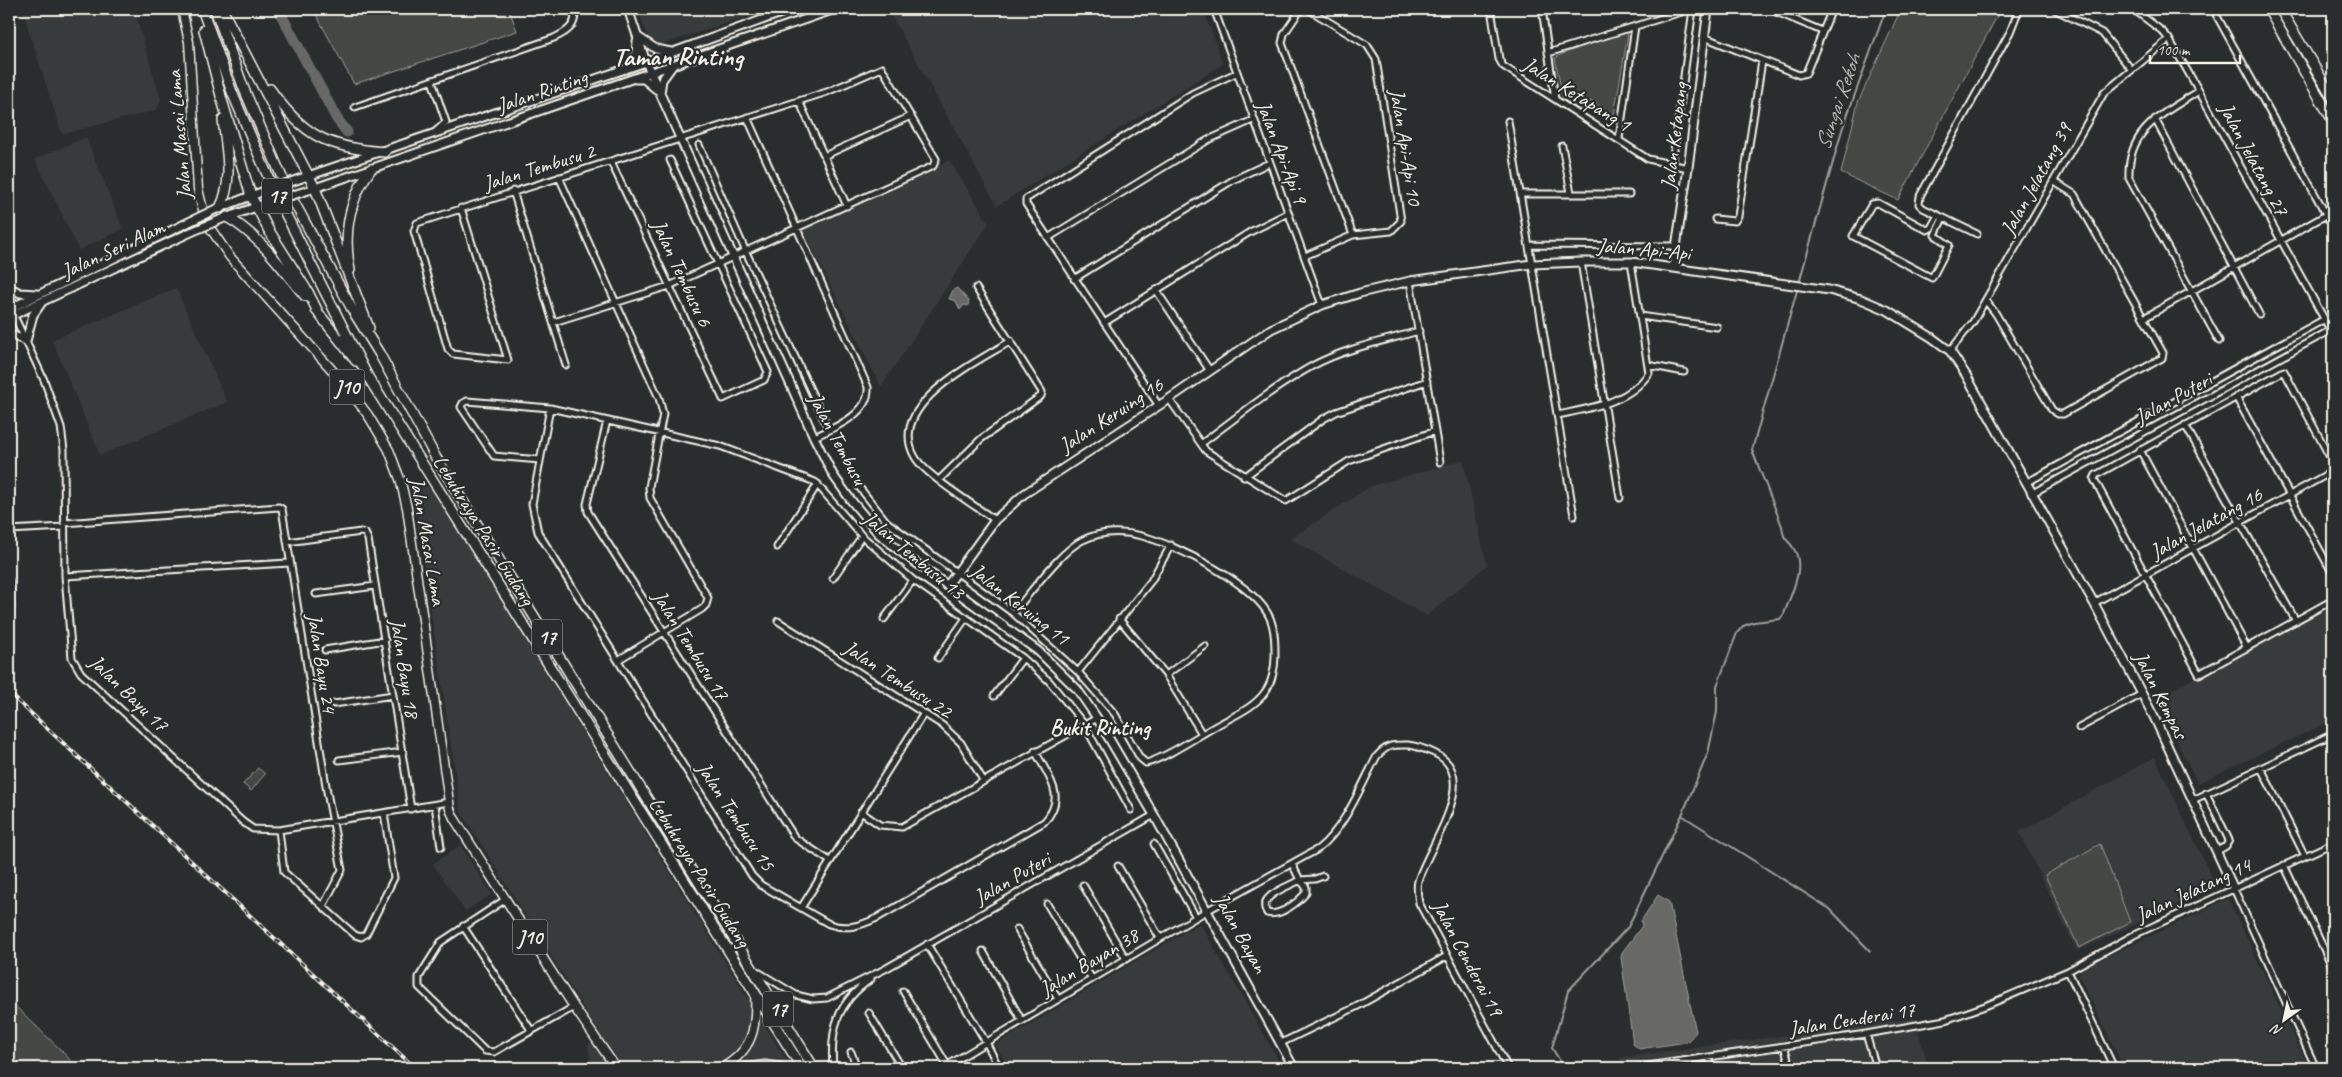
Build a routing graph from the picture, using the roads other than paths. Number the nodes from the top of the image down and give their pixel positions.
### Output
1 (182, 9) edge
2 (201, 9) edge
3 (216, 9) edge
4 (222, 9) edge
5 (574, 9) edge
6 (628, 9) edge
7 (792, 9) edge
8 (835, 9) edge
9 (1214, 9) edge
10 (1301, 9) edge
11 (1308, 9) edge
12 (1490, 9) edge
13 (1542, 9) edge
14 (1692, 9) edge
15 (1708, 9) edge
16 (1768, 9) edge
17 (1832, 9) edge
18 (2019, 9) edge
19 (2054, 9) edge
20 (2133, 9) edge
21 (2213, 9) edge
22 (2261, 9) edge
23 (2268, 9) edge
24 (2280, 9) edge
25 (1635, 26) junction
26 (1822, 31) junction
27 (637, 37) junction
28 (1704, 37) junction
29 (2168, 39) junction
30 (2288, 40) junction
31 (673, 52) junction
32 (1548, 53) junction
33 (1762, 61) junction
34 (646, 62) junction
35 (251, 63) junction
36 (674, 64) junction
37 (625, 69) junction
38 (2131, 69) junction
39 (650, 72) junction
40 (1236, 73) junction
41 (630, 79) junction
42 (432, 81) junction
43 (2199, 91) junction
44 (660, 94) junction
45 (2333, 98) edge
46 (1554, 99) junction
47 (222, 100) junction
48 (799, 101) junction
49 (355, 108) dead end
50 (912, 116) junction
51 (747, 117) junction
52 (2155, 119) junction
53 (1253, 120) junction
54 (1508, 121) dead end
55 (2333, 121) edge
56 (432, 135) junction
57 (680, 139) junction
58 (1619, 139) junction
59 (698, 145) dead end
60 (1562, 146) dead end
61 (385, 152) junction
62 (824, 156) junction
63 (670, 160) dead end
64 (611, 162) junction
65 (1269, 163) junction
66 (1672, 165) junction
67 (1688, 168) junction
68 (372, 169) junction
69 (305, 177) junction
70 (559, 178) junction
71 (2053, 181) junction
72 (312, 189) junction
73 (513, 191) junction
74 (1571, 193) junction
75 (1521, 194) junction
76 (1629, 194) dead end
77 (253, 195) junction
78 (258, 206) junction
79 (847, 206) junction
80 (461, 208) junction
81 (218, 209) junction
82 (1288, 213) junction
83 (2326, 215) junction
84 (1941, 217) junction
85 (224, 218) junction
86 (1715, 218) dead end
87 (2333, 227) edge
88 (797, 228) junction
89 (1977, 234) dead end
90 (1353, 235) junction
91 (1048, 238) junction
92 (2280, 241) junction
93 (1530, 246) junction
94 (1676, 246) junction
95 (746, 252) junction
96 (1305, 256) junction
97 (733, 258) junction
98 (1581, 262) junction
99 (1631, 262) junction
100 (719, 263) junction
101 (1532, 264) junction
102 (2234, 266) junction
103 (1673, 267) junction
104 (1074, 279) junction
105 (1410, 281) junction
106 (669, 286) junction
107 (9, 287) edge
108 (976, 288) dead end
109 (1156, 290) junction
110 (2191, 291) junction
111 (9, 294) edge
112 (38, 294) junction
113 (42, 301) junction
114 (358, 301) junction
115 (1986, 301) junction
116 (616, 303) junction
117 (1322, 305) junction
118 (12, 314) edge
119 (319, 314) junction
120 (2259, 314) dead end
121 (1640, 316) junction
122 (2144, 318) junction
123 (2325, 319) junction
124 (554, 322) junction
125 (1104, 323) junction
126 (1716, 327) dead end
127 (1419, 331) junction
128 (2332, 333) edge
129 (9, 334) edge
130 (26, 341) junction
131 (1011, 341) junction
132 (2219, 341) dead end
133 (1950, 351) junction
134 (379, 353) junction
135 (566, 365) dead end
136 (1648, 365) junction
137 (1210, 371) junction
138 (1684, 372) dead end
139 (368, 377) junction
140 (1427, 381) junction
141 (2236, 397) junction
142 (1169, 399) junction
143 (1158, 406) junction
144 (1604, 406) junction
145 (550, 408) junction
146 (1558, 415) junction
147 (608, 420) junction
148 (2185, 426) junction
149 (829, 430) junction
150 (1435, 431) junction
151 (661, 433) junction
152 (814, 437) junction
153 (1200, 444) junction
154 (2140, 450) junction
155 (540, 460) junction
156 (1440, 462) dead end
157 (2333, 463) edge
158 (2333, 471) edge
159 (1244, 477) junction
160 (939, 480) junction
161 (2026, 483) junction
162 (818, 484) junction
163 (859, 486) dead end
164 (2031, 494) junction
165 (2290, 496) junction
166 (1620, 498) dead end
167 (1574, 516) dead end
168 (995, 520) junction
169 (2241, 524) junction
170 (64, 525) junction
171 (9, 530) edge
172 (862, 536) junction
173 (287, 542) junction
174 (1171, 545) junction
175 (777, 547) dead end
176 (2194, 549) junction
177 (289, 563) junction
178 (956, 574) junction
179 (2333, 574) edge
180 (2145, 575) junction
181 (65, 576) junction
182 (833, 578) dead end
183 (9, 580) edge
184 (913, 580) junction
185 (375, 586) junction
186 (947, 586) junction
187 (316, 594) dead end
188 (2333, 600) edge
189 (2094, 603) junction
190 (9, 611) edge
191 (1013, 613) junction
192 (966, 618) junction
193 (884, 619) dead end
194 (1119, 619) junction
195 (778, 621) dead end
196 (2296, 621) junction
197 (664, 631) junction
198 (385, 640) junction
199 (1205, 646) dead end
200 (2247, 648) junction
201 (325, 650) dead end
202 (938, 658) dead end
203 (1022, 658) junction
204 (618, 660) junction
205 (1078, 672) junction
206 (1166, 675) junction
207 (393, 694) junction
208 (2142, 694) junction
209 (994, 696) dead end
210 (334, 704) dead end
211 (924, 713) junction
212 (1097, 718) junction
213 (1084, 724) junction
214 (2079, 728) dead end
215 (1202, 734) junction
216 (2333, 734) edge
217 (1036, 751) junction
218 (402, 752) junction
219 (339, 760) dead end
220 (2261, 768) junction
221 (983, 780) junction
222 (2206, 794) junction
223 (2193, 800) junction
224 (449, 802) junction
225 (435, 805) junction
226 (411, 809) junction
227 (1131, 810) dead end
228 (861, 812) junction
229 (384, 813) junction
230 (1154, 815) junction
231 (332, 822) junction
232 (279, 830) junction
233 (2333, 843) edge
234 (1154, 844) dead end
235 (441, 847) dead end
236 (2217, 851) junction
237 (2305, 856) junction
238 (830, 861) junction
239 (1292, 864) junction
240 (1118, 866) dead end
241 (2284, 866) junction
242 (1323, 876) dead end
243 (1300, 880) junction
244 (1083, 885) dead end
245 (2234, 889) junction
246 (506, 899) junction
247 (1048, 904) dead end
248 (323, 906) junction
249 (800, 908) junction
250 (1208, 910) junction
251 (1196, 917) junction
252 (463, 926) junction
253 (1017, 929) dead end
254 (1160, 938) junction
255 (927, 944) junction
256 (983, 951) dead end
257 (1447, 956) junction
258 (1126, 959) junction
259 (752, 967) junction
260 (2333, 968) edge
261 (885, 969) junction
262 (2068, 971) junction
263 (1092, 979) junction
264 (903, 991) dead end
265 (755, 992) junction
266 (1058, 999) junction
267 (574, 1007) junction
268 (869, 1013) dead end
269 (1022, 1021) junction
270 (531, 1030) junction
271 (1866, 1034) junction
272 (986, 1042) junction
273 (1281, 1043) junction
274 (1784, 1046) junction
275 (851, 1052) dead end
276 (1709, 1057) junction
277 (2333, 1064) edge
278 (945, 1067) edge
279 (616, 1068) edge
280 (722, 1068) edge
281 (743, 1068) edge
282 (786, 1068) edge
283 (802, 1068) edge
284 (814, 1068) edge
285 (833, 1068) edge
286 (857, 1068) edge
287 (902, 1068) edge
288 (999, 1068) edge
289 (1294, 1068) edge
290 (1508, 1068) edge
291 (1634, 1068) edge
292 (1712, 1068) edge
293 (1791, 1068) edge
294 (1876, 1068) edge
295 (2114, 1068) edge
296 (2316, 1068) edge
297 (2323, 1068) edge

1 - 224 main road, Jalan Masai Lama / J10
2 - 47 highway
2 - 139 highway, Lebuhraya Pasir Gudang / 17
3 - 134 highway, Lebuhraya Pasir Gudang / 17
4 - 35 highway
5 - 42 street
6 - 27 street, Jalan Tembusu
7 - 31 street, Jalan Rinting
8 - 36 street, Jalan Rinting
9 - 40 street, Jalan Api-Api 9
10 - 90 street
11 - 90 street, Jalan Api-Api 10
12 - 46 street, Jalan Ketapang 1
13 - 32 street
14 - 25 street
14 - 66 street
15 - 28 street, Jalan Ketapang
16 - 26 street
17 - 26 street
18 - 84 street
19 - 38 street
20 - 29 street, Jalan Jelatang 27
21 - 83 street
22 - 30 highway
23 - 30 highway
24 - 45 highway
25 - 32 street
25 - 58 street
26 - 33 street
27 - 31 street
27 - 34 street, Jalan Tembusu
27 - 37 street
28 - 33 street
28 - 67 street, Jalan Ketapang
29 - 38 street, Jalan Jelatang 39
29 - 43 street, Jalan Jelatang 27
30 - 55 highway
31 - 34 street, Jalan Rinting
32 - 46 street
33 - 86 street
34 - 37 street, Jalan Rinting
34 - 39 street, Jalan Tembusu
35 - 61 highway
35 - 69 highway
36 - 39 street, Jalan Rinting
36 - 44 street
37 - 56 street, Jalan Rinting
38 - 71 street, Jalan Jelatang 39
39 - 41 street, Jalan Rinting
39 - 44 street, Jalan Tembusu
40 - 53 street, Jalan Api-Api 9
40 - 91 street
41 - 44 street
41 - 68 street, Jalan Rinting
42 - 49 street
42 - 56 street
43 - 52 street
43 - 92 street, Jalan Jelatang 27
44 - 57 street, Jalan Tembusu
46 - 58 street, Jalan Ketapang 1
47 - 77 highway
47 - 81 highway
48 - 50 street, Jalan Tembusu 2
48 - 51 street, Jalan Tembusu 2
48 - 62 street
50 - 62 street
50 - 79 street
51 - 57 street, Jalan Tembusu 2
51 - 88 street
52 - 102 street
52 - 110 street
53 - 65 street, Jalan Api-Api 9
53 - 91 street
54 - 75 street
56 - 61 street, Jalan Rinting
57 - 64 street, Jalan Tembusu 2
57 - 97 street, Jalan Tembusu
58 - 66 street, Jalan Ketapang 1
59 - 95 street
60 - 74 street
61 - 69 street, Jalan Rinting
62 - 79 street
63 - 100 street
64 - 70 street, Jalan Tembusu 2
64 - 106 street, Jalan Tembusu 6
65 - 82 street, Jalan Api-Api 9
65 - 104 street
66 - 67 street, Jalan Ketapang 1
67 - 94 street, Jalan Ketapang
68 - 72 street, Jalan Rinting
68 - 114 highway
69 - 72 highway
69 - 77 street, Jalan Rinting, bridge
70 - 73 street, Jalan Tembusu 2
70 - 116 street
71 - 115 street, Jalan Jelatang 39
71 - 122 street
72 - 78 street, Jalan Rinting, bridge
72 - 114 highway
73 - 80 street, Jalan Tembusu 2
73 - 124 street
74 - 75 street
74 - 76 street
75 - 93 street
77 - 78 highway
77 - 81 street, Jalan Seri Alam
78 - 85 street, Jalan Seri Alam
78 - 119 highway
79 - 88 street
80 - 80 street, Jalan Tembusu 2
81 - 112 street, Jalan Seri Alam, bridge
82 - 96 street, Jalan Api-Api 9
82 - 109 street
83 - 87 street
83 - 92 street
84 - 84 street
84 - 89 street
85 - 113 street, Jalan Seri Alam, bridge
85 - 119 highway
88 - 95 street
88 - 149 street
90 - 96 street, Jalan Api-Api 10
91 - 104 street
92 - 102 street
92 - 123 street, Jalan Jelatang 27
93 - 94 street
93 - 101 street
94 - 103 street, Jalan Ketapang
95 - 97 street
95 - 149 street
96 - 117 street, Jalan Api-Api 9
97 - 100 street
97 - 152 street, Jalan Tembusu
98 - 99 street, Jalan Api-Api
98 - 101 street, Jalan Api-Api
98 - 144 street
99 - 103 street, Jalan Api-Api
99 - 121 street
100 - 106 street
100 - 106 street, Jalan Tembusu 6
101 - 105 street, Jalan Api-Api
101 - 146 street
102 - 110 street
102 - 120 street
103 - 133 street, Jalan Api-Api
104 - 125 street
105 - 117 street, Jalan Api-Api
105 - 127 street
106 - 116 street
107 - 112 street
108 - 131 street
109 - 125 street
109 - 137 street
110 - 122 street
110 - 132 street
111 - 118 street, Jalan Bayu 17
112 - 118 street, Jalan Seri Alam
113 - 118 street, Jalan Seri Alam
113 - 130 street
114 - 134 highway
115 - 122 street
115 - 133 street, Jalan Jelatang 39
116 - 124 street
116 - 151 street
117 - 137 street, Jalan Keruing 16
118 - 130 street, Jalan Bayu 17
119 - 139 highway
121 - 126 street
121 - 136 street
123 - 128 street, Jalan Jelatang 27
123 - 161 street, Jalan Puteri
124 - 135 street
125 - 143 street
127 - 140 street
127 - 153 street
128 - 164 street, Jalan Puteri
129 - 130 street
130 - 170 street, Jalan Bayu 17
131 - 160 street
131 - 160 street
133 - 161 street, Jalan Kempas
134 - 259 highway, Lebuhraya Pasir Gudang / 17
136 - 138 street
136 - 144 street
137 - 142 street, Jalan Keruing 16
139 - 265 highway, Lebuhraya Pasir Gudang / 17
140 - 150 street
140 - 159 street
141 - 148 street
141 - 157 street
141 - 165 street
142 - 143 street, Jalan Keruing 16
142 - 153 street
143 - 168 street, Jalan Keruing 16
144 - 146 street
144 - 166 street
145 - 147 street, Jalan Tembusu 13
145 - 155 street, Jalan Tembusu 15
145 - 155 street, Jalan Tembusu 13
146 - 167 street
147 - 151 street, Jalan Tembusu 13
147 - 197 street, Jalan Tembusu 17
148 - 154 street
148 - 169 street
149 - 152 street
150 - 156 street
150 - 159 street
151 - 162 street, Jalan Tembusu 13
151 - 197 street
152 - 186 street, Jalan Tembusu
153 - 159 street
154 - 176 street
154 - 180 street
155 - 204 street, Jalan Tembusu 15
158 - 165 street, Jalan Jelatang 16
160 - 168 street
161 - 164 street, Jalan Kempas
162 - 172 street, Jalan Tembusu 13
162 - 175 street
163 - 178 street, Jalan Keruing 11
164 - 189 street, Jalan Kempas
165 - 169 street, Jalan Jelatang 16
165 - 179 street
168 - 178 street, Jalan Keruing 16
169 - 176 street, Jalan Jelatang 16
169 - 196 street
170 - 171 street
170 - 173 street, Jalan Bayu 24
170 - 181 street, Jalan Bayu 17
172 - 182 street
172 - 184 street, Jalan Tembusu 13
173 - 177 street, Jalan Bayu 24
173 - 185 street, Jalan Bayu 18
174 - 191 street
174 - 194 street
174 - 215 street
176 - 180 street, Jalan Jelatang 16
176 - 200 street
177 - 181 street
177 - 231 street, Jalan Bayu 24
178 - 186 street, Jalan Keruing 16
178 - 191 street, Jalan Keruing 11
180 - 189 street, Jalan Jelatang 16
180 - 200 street
181 - 232 street, Jalan Bayu 17
183 - 190 street
184 - 192 street, Jalan Tembusu 13
184 - 193 street
185 - 187 street
185 - 198 street, Jalan Bayu 18
186 - 212 street, Jalan Tembusu
188 - 196 street
189 - 208 street, Jalan Kempas
191 - 205 street, Jalan Keruing 11
192 - 202 street
192 - 203 street, Jalan Tembusu 13
194 - 205 street
194 - 206 street
195 - 211 street, Jalan Tembusu 22
196 - 200 street
197 - 204 street
197 - 238 street, Jalan Tembusu 17
198 - 201 street
198 - 207 street, Jalan Bayu 18
199 - 206 street
203 - 209 street
203 - 213 street, Jalan Tembusu 13
204 - 249 street, Jalan Tembusu 15
205 - 215 street, Jalan Keruing 11
206 - 215 street
207 - 210 street
207 - 218 street, Jalan Bayu 18
208 - 214 street
208 - 223 street, Jalan Kempas
211 - 221 street, Jalan Tembusu 22
211 - 228 street
212 - 213 street
212 - 230 street, Jalan Tembusu
213 - 217 street
213 - 227 street, Jalan Tembusu 13
216 - 220 street
217 - 221 street
217 - 249 street, Jalan Tembusu 15
218 - 219 street
218 - 226 street, Jalan Bayu 18
220 - 222 street
220 - 237 street
221 - 228 street
222 - 223 street
222 - 236 street
223 - 236 street, Jalan Kempas
224 - 225 street, Jalan Bayu 17
224 - 246 main road, Jalan Masai Lama / J10
225 - 226 street, Jalan Bayu 17
225 - 235 street
226 - 229 street, Jalan Bayu 17
228 - 238 street
229 - 231 street, Jalan Bayu 17
229 - 248 street
230 - 250 street, Jalan Bayan
230 - 255 street, Jalan Puteri
231 - 232 street, Jalan Bayu 17
231 - 248 street, Jalan Bayu 24
232 - 248 street
233 - 237 street, Jalan Jelatang 14
234 - 251 street
236 - 245 street, Jalan Kempas
237 - 241 street, Jalan Jelatang 14
238 - 249 street
239 - 243 street
239 - 250 street, Jalan Cenderai 19
239 - 257 street, Jalan Cenderai 19
240 - 254 street
241 - 245 street, Jalan Jelatang 14
241 - 260 street
242 - 243 street
243 - 243 street
244 - 258 street
245 - 262 street, Jalan Jelatang 14
245 - 296 street, Jalan Kempas
246 - 252 street
246 - 267 main road, Jalan Masai Lama / J10
247 - 263 street
250 - 251 street, Jalan Bayan 38
250 - 273 street, Jalan Bayan
251 - 254 street, Jalan Bayan 38
252 - 270 street
252 - 270 street
253 - 266 street
254 - 258 street, Jalan Bayan 38
255 - 261 street, Jalan Puteri
255 - 272 street
256 - 269 street
257 - 273 street
257 - 290 street, Jalan Cenderai 19
258 - 263 street, Jalan Bayan 38
259 - 261 street, Jalan Puteri
259 - 284 highway, Lebuhraya Pasir Gudang / 17
261 - 285 street, Jalan Puteri
262 - 271 street, Jalan Cenderai 17
262 - 295 street
263 - 266 street, Jalan Bayan 38
264 - 278 street
265 - 280 main road
265 - 283 highway, Lebuhraya Pasir Gudang / 17
266 - 269 street, Jalan Bayan 38
267 - 270 street
267 - 279 main road, Jalan Masai Lama / J10
268 - 287 street
269 - 272 street, Jalan Bayan 38
271 - 274 street, Jalan Cenderai 17
271 - 294 street
272 - 278 street, Jalan Bayan 38
272 - 288 street
273 - 289 street, Jalan Bayan
274 - 276 street, Jalan Cenderai 17
274 - 293 street
275 - 286 street
276 - 291 street, Jalan Cenderai 17
276 - 292 street
277 - 297 street
281 - 282 main road

